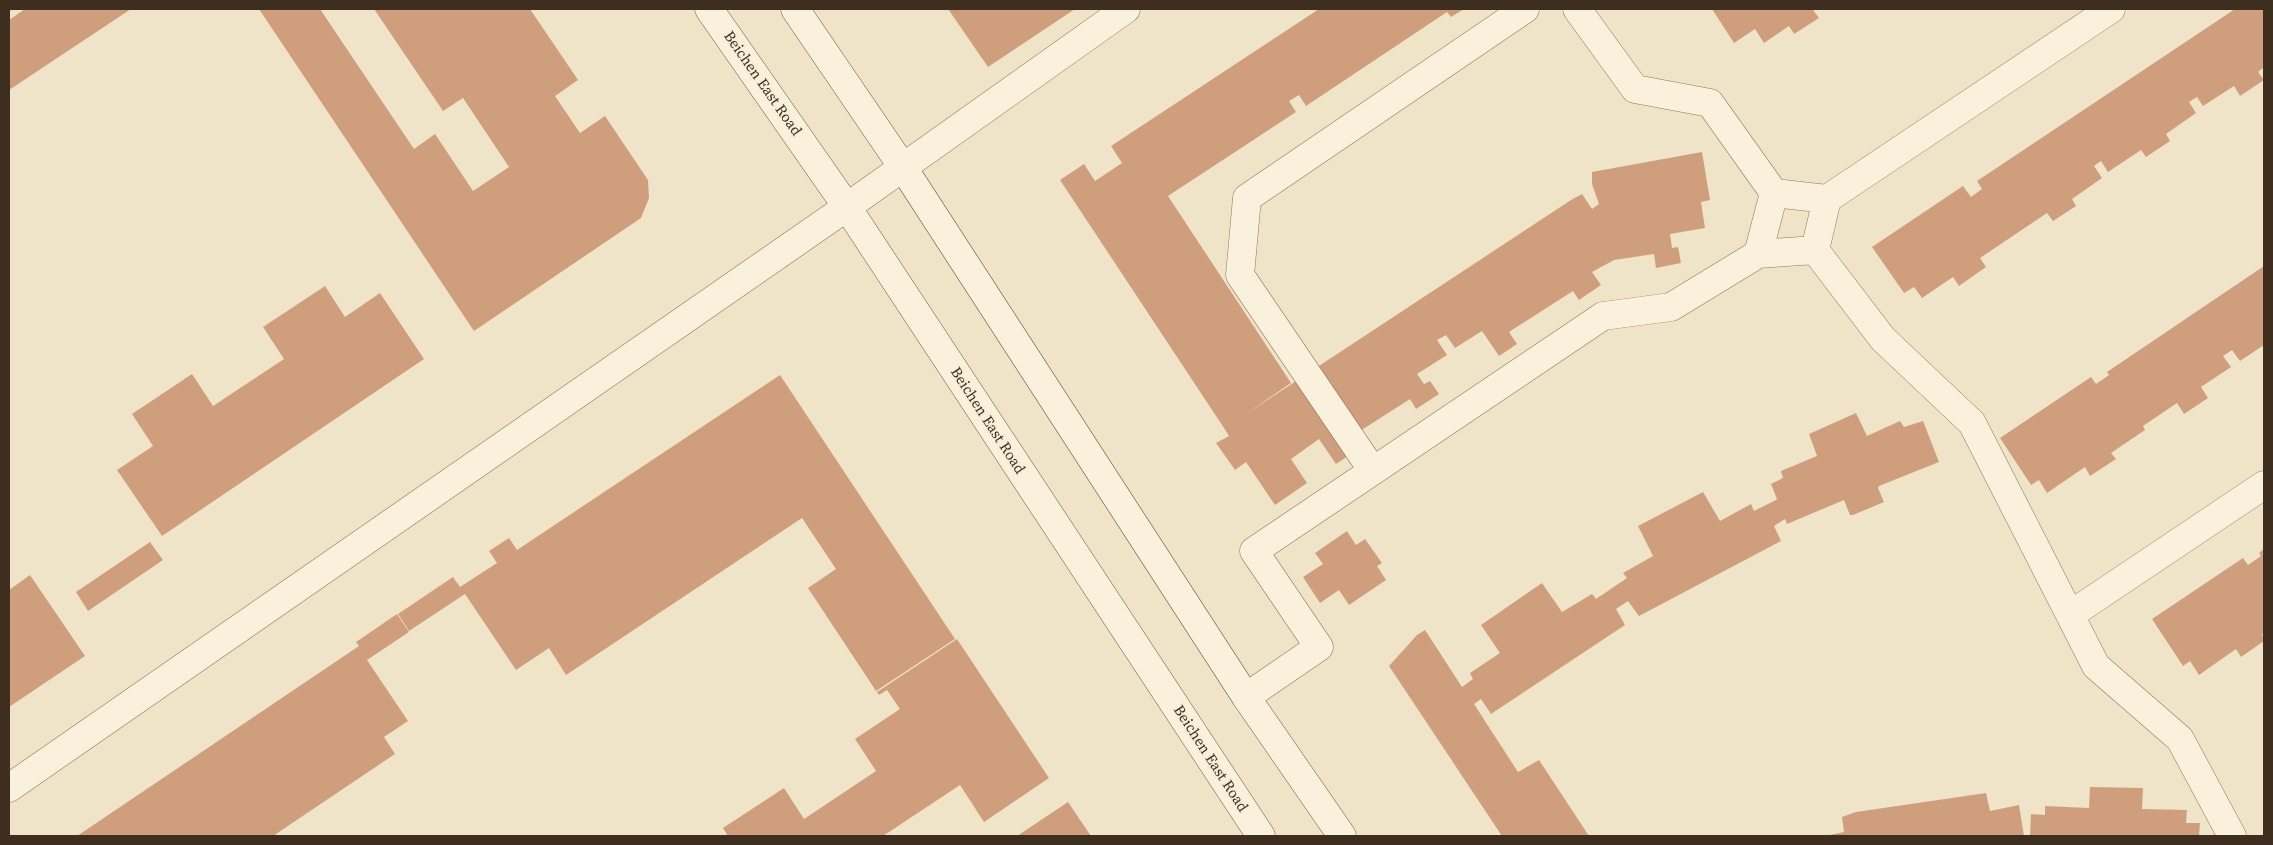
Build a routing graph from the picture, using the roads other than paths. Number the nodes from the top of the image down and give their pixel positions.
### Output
1 (710, 9) edge
2 (795, 9) edge
3 (1126, 9) edge
4 (1525, 9) edge
5 (1576, 9) edge
6 (2111, 9) edge
7 (902, 166) junction
8 (1774, 193) junction
9 (1827, 199) junction
10 (846, 206) junction
11 (1815, 250) junction
12 (1758, 254) junction
13 (1373, 471) junction
14 (2264, 486) edge
15 (2070, 616) junction
16 (1246, 697) junction
17 (9, 788) edge
18 (1261, 836) edge
19 (1342, 836) edge
20 (2232, 836) edge

1 - 10 street, Beichen East Road
2 - 7 street
3 - 7 street
4 - 13 street
5 - 8 street
6 - 9 street
7 - 10 street
7 - 16 street
8 - 9 street
8 - 12 street
9 - 11 street
10 - 17 street
10 - 18 street, Beichen East Road
11 - 12 street
11 - 15 street
12 - 13 street
13 - 16 street
14 - 15 street
15 - 20 street
16 - 19 street

